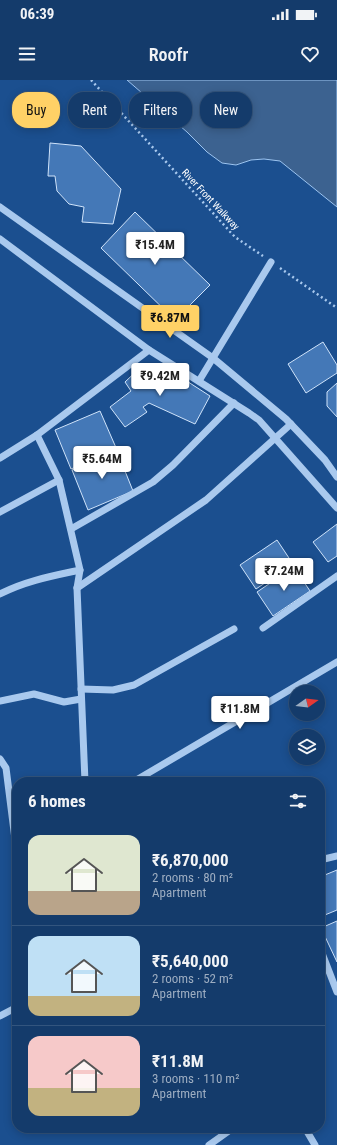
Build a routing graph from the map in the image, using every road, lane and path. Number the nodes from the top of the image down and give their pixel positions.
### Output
1 (91, 80) edge
2 (0, 207) edge
3 (0, 239) edge
4 (271, 262) junction
5 (337, 308) edge
6 (149, 350) junction
7 (213, 358) junction
8 (199, 381) junction
9 (234, 403) junction
10 (291, 424) junction
11 (37, 435) junction
12 (276, 438) junction
13 (0, 458) edge
14 (337, 477) edge
15 (58, 480) junction
16 (337, 508) edge
17 (0, 512) edge
18 (71, 529) junction
19 (80, 570) junction
20 (337, 576) edge
21 (77, 588) junction
22 (0, 594) edge
23 (263, 628) dead end
24 (234, 629) dead end
25 (337, 662) edge
26 (81, 689) junction
27 (81, 699) junction
28 (0, 701) edge
29 (0, 759) edge
30 (85, 777) edge
31 (142, 777) edge
32 (12, 811) edge
33 (337, 856) edge
34 (325, 859) edge
35 (325, 961) edge
36 (337, 992) edge
37 (12, 1010) edge
38 (0, 1016) edge
39 (226, 1133) edge
40 (308, 1133) edge
41 (209, 1145) edge
42 (315, 1145) edge

1 - 4 path, River Front Walkway
2 - 7 street
3 - 6 street
4 - 5 path, River Front Walkway
4 - 7 street
6 - 8 street
6 - 11 street
7 - 8 street
7 - 10 street
8 - 9 street
9 - 12 street
9 - 18 street
10 - 12 street
10 - 14 street
11 - 13 street
11 - 15 street
12 - 16 street
12 - 21 street
15 - 17 street
15 - 18 street
18 - 19 street
19 - 21 street
19 - 22 street
20 - 23 street
21 - 26 street
24 - 26 street
25 - 31 street
26 - 27 street
27 - 28 street
27 - 30 street
29 - 32 street
33 - 34 street
35 - 36 street
37 - 38 street
39 - 41 street
40 - 42 street

